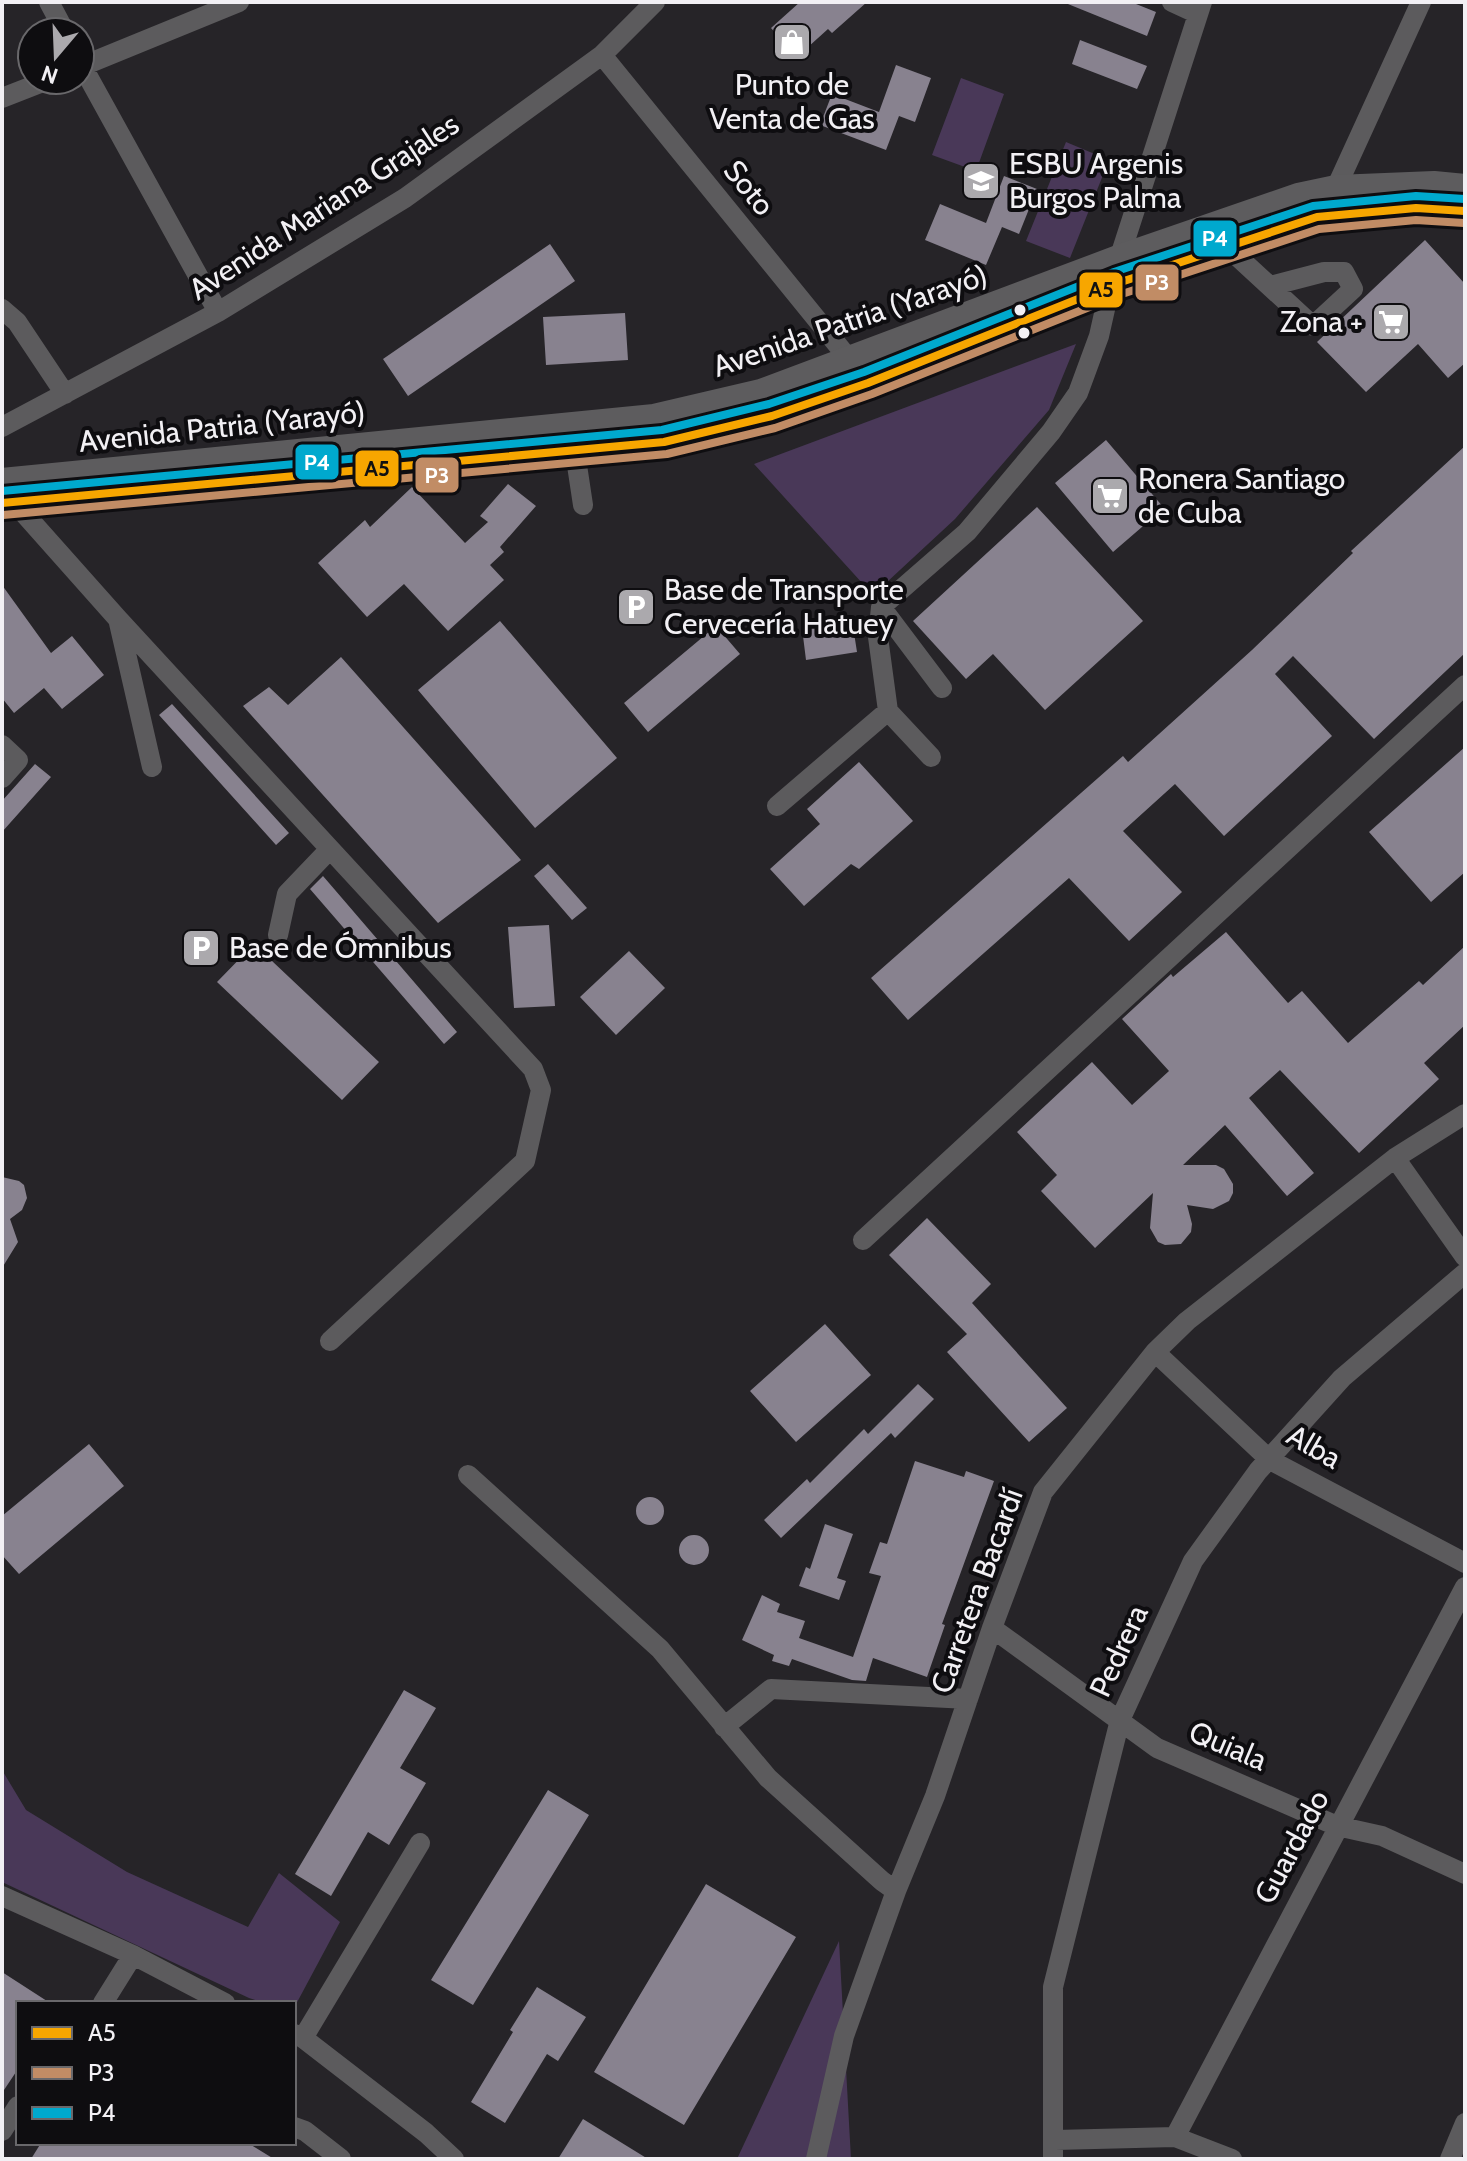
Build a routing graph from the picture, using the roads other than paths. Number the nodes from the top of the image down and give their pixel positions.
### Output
1 (239, 2) edge
2 (655, 2) edge
3 (1172, 2) edge
4 (1421, 2) edge
5 (1200, 8) edge
6 (602, 55) junction
7 (96, 59) edge
8 (96, 92) edge
9 (1465, 187) edge
10 (1336, 188) junction
11 (1465, 211) edge
12 (1226, 246) junction
13 (1121, 257) junction
14 (1270, 286) dead end
15 (1110, 287) junction
16 (2, 309) edge
17 (218, 312) junction
18 (849, 359) junction
19 (65, 394) junction
20 (2, 427) edge
21 (575, 452) junction
22 (6, 495) edge
23 (583, 505) dead end
24 (881, 607) junction
25 (118, 619) junction
26 (1465, 685) edge
27 (942, 688) dead end
28 (888, 711) junction
29 (2, 745) edge
30 (931, 757) dead end
31 (152, 767) dead end
32 (2, 778) edge
33 (777, 806) dead end
34 (330, 849) junction
35 (278, 935) dead end
36 (1465, 1114) edge
37 (1395, 1158) junction
38 (863, 1240) dead end
39 (1465, 1257) edge
40 (1465, 1273) edge
41 (330, 1341) dead end
42 (1155, 1352) junction
43 (1270, 1460) junction
44 (468, 1475) dead end
45 (1465, 1563) edge
46 (1465, 1587) edge
47 (992, 1628) junction
48 (968, 1699) junction
49 (1120, 1720) junction
50 (724, 1727) junction
51 (1337, 1826) junction
52 (420, 1843) dead end
53 (1465, 1874) edge
54 (896, 1891) junction
55 (2, 1896) edge
56 (133, 1955) junction
57 (104, 2001) edge
58 (221, 2001) edge
59 (298, 2036) edge
60 (16, 2109) edge
61 (1465, 2123) edge
62 (296, 2128) edge
63 (2, 2131) edge
64 (1175, 2137) junction
65 (1054, 2149) edge
66 (341, 2159) edge
67 (454, 2159) edge
68 (816, 2159) edge
69 (1232, 2159) edge
70 (1450, 2159) edge

1 - 7 street
2 - 6 street, Avenida Mariana Grajales
3 - 5 street
4 - 10 street
5 - 13 street
6 - 17 street, Avenida Mariana Grajales
6 - 18 street, Soto
8 - 17 street
9 - 10 main road, Avenida Patria (Yarayó)
10 - 13 main road, Avenida Patria (Yarayó)
11 - 12 main road, Avenida Patria (Yarayó)
12 - 14 street
12 - 15 main road, Avenida Patria (Yarayó)
13 - 15 street
13 - 18 main road, Avenida Patria (Yarayó)
15 - 21 main road, Avenida Patria (Yarayó)
15 - 24 street
16 - 19 street
17 - 19 street, Avenida Mariana Grajales
18 - 22 main road, Avenida Patria (Yarayó)
19 - 20 street, Avenida Mariana Grajales
21 - 22 main road, Avenida Patria (Yarayó)
21 - 23 street
22 - 25 street
24 - 27 street
24 - 28 street
25 - 31 street
25 - 34 street
26 - 38 street
28 - 30 street
28 - 33 street
29 - 32 street
34 - 35 street
34 - 41 street
36 - 37 street, Carretera Bacardí
37 - 39 street
37 - 42 street, Carretera Bacardí
40 - 43 street, Pedrera
42 - 43 street, Alba
42 - 47 street, Carretera Bacardí
43 - 45 street, Alba
43 - 49 street, Pedrera
44 - 50 street
46 - 51 street, Guardado
47 - 48 street, Carretera Bacardí
47 - 49 street, Quiala
48 - 50 street
48 - 54 street, Carretera Bacardí
49 - 51 street, Quiala
49 - 65 street, Pedrera
50 - 54 street
51 - 53 street, Quiala
51 - 64 street, Guardado
52 - 59 street
54 - 68 street, Carretera Bacardí
55 - 56 street
56 - 57 street
56 - 58 street
59 - 67 street
60 - 63 street
61 - 70 street
62 - 66 street
64 - 65 street
64 - 69 street

